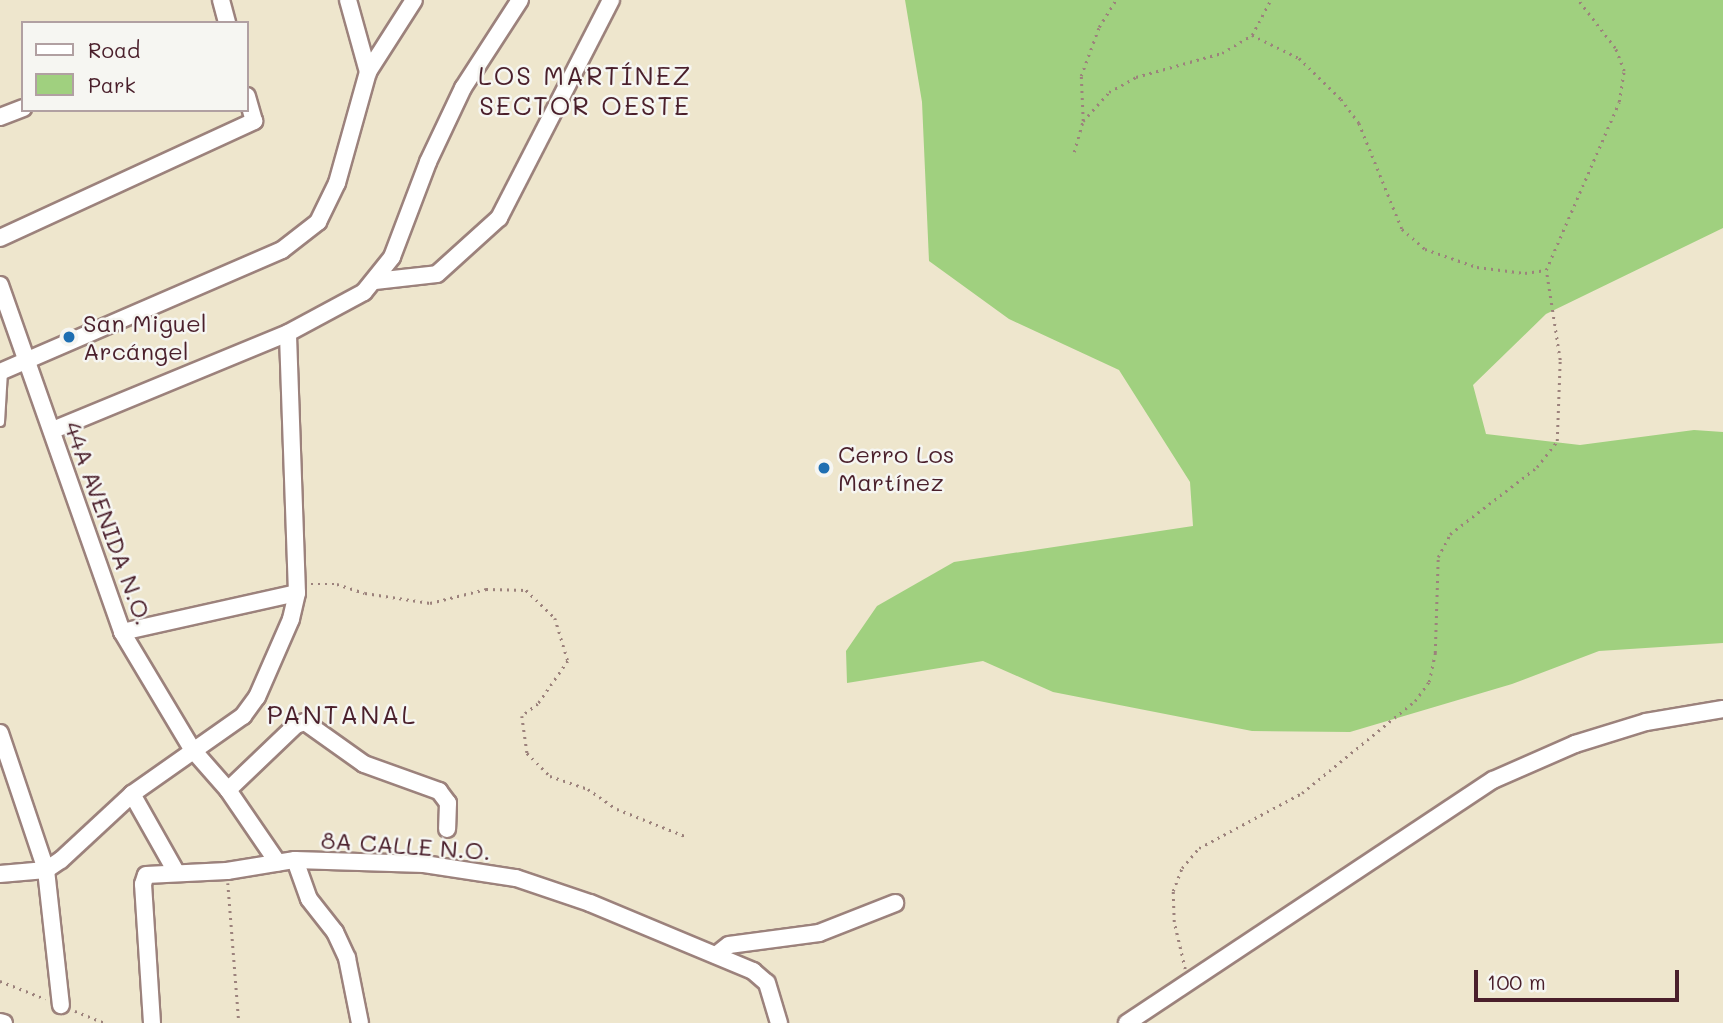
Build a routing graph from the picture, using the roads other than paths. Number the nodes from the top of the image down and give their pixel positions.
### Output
1 (221, 0) edge
2 (348, 0) edge
3 (414, 0) edge
4 (520, 0) edge
5 (611, 0) edge
6 (226, 21) edge
7 (369, 72) junction
8 (248, 100) edge
9 (21, 109) edge
10 (0, 117) edge
11 (0, 238) edge
12 (375, 281) junction
13 (0, 285) edge
14 (288, 333) junction
15 (24, 361) junction
16 (1, 371) edge
17 (0, 422) edge
18 (53, 429) junction
19 (297, 588) junction
20 (122, 632) junction
21 (1723, 709) edge
22 (0, 733) edge
23 (191, 749) junction
24 (228, 790) junction
25 (132, 794) junction
26 (447, 829) dead end
27 (295, 860) junction
28 (278, 863) junction
29 (46, 870) junction
30 (175, 870) junction
31 (0, 874) edge
32 (895, 903) dead end
33 (716, 955) junction
34 (61, 1005) dead end
35 (152, 1023) edge
36 (360, 1023) edge
37 (779, 1023) edge
38 (1127, 1023) edge

1 - 6 street
2 - 7 street
3 - 7 street
4 - 12 street
5 - 12 street
7 - 15 street
8 - 11 street
9 - 10 street
12 - 14 street
13 - 15 street, 44A AVENIDA N.O.
14 - 18 street
14 - 19 street
15 - 16 street
15 - 18 street, 44A AVENIDA N.O.
16 - 17 lane
18 - 20 street, 44A AVENIDA N.O.
19 - 20 street
19 - 23 street
20 - 23 street, 44A AVENIDA N.O.
21 - 38 street
22 - 29 street
23 - 24 street, 44A AVENIDA N.O.
23 - 25 street
24 - 26 street
24 - 28 street, 44A AVENIDA N.O.
25 - 29 street
25 - 30 street
27 - 28 street, 8A CALLE N.O.
27 - 33 street, 8A CALLE N.O.
27 - 36 street
28 - 30 street, 8A CALLE N.O.
29 - 31 street
29 - 34 street
30 - 35 street, 8A CALLE N.O.
32 - 33 street
33 - 37 street, 8A CALLE N.O.

